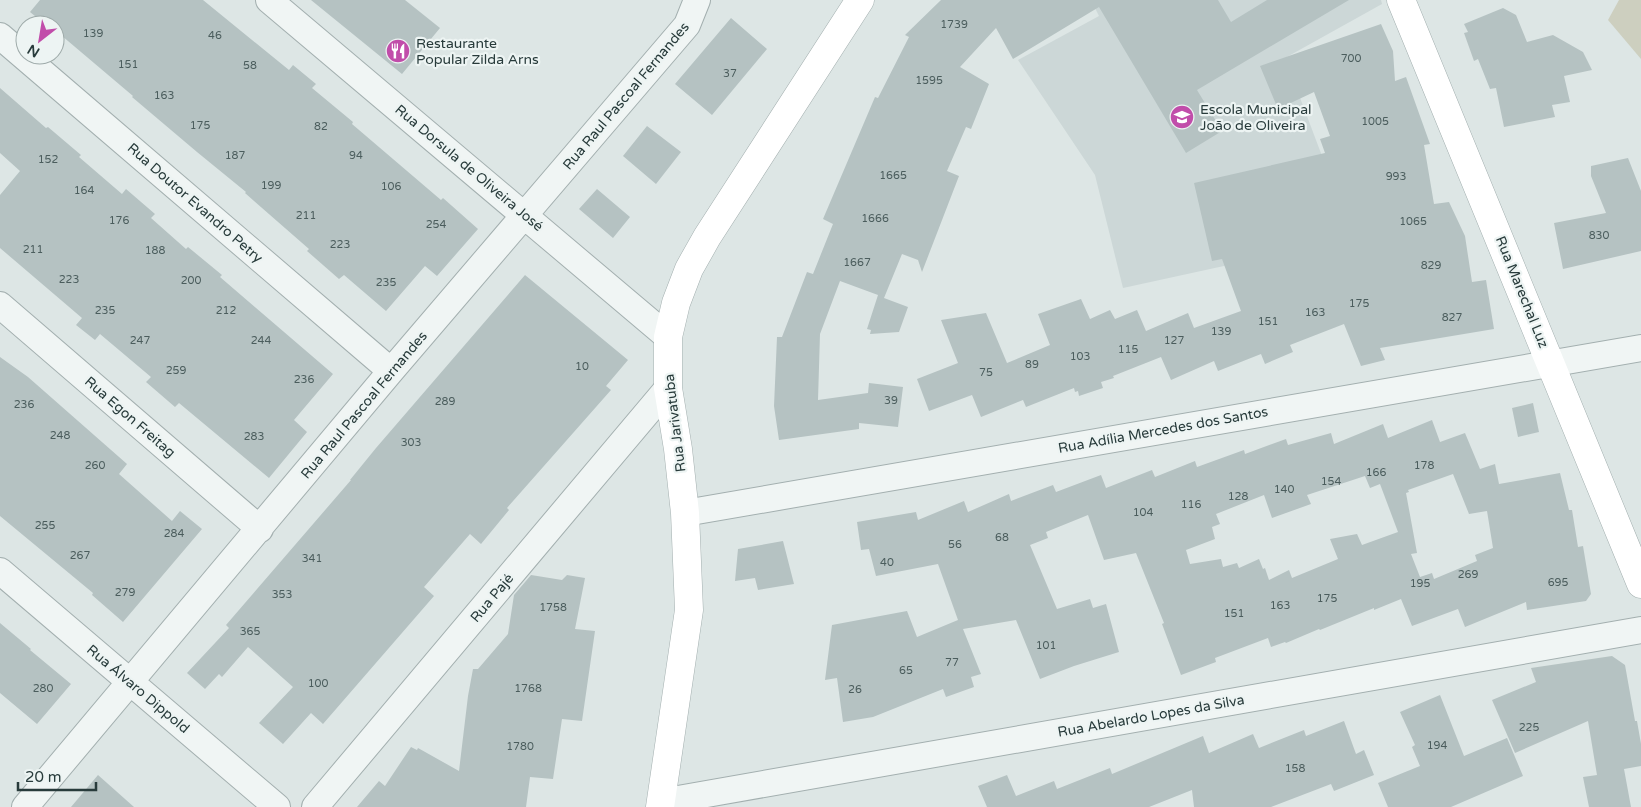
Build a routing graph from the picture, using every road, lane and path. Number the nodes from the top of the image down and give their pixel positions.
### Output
1 (269, 0) edge
2 (697, 0) edge
3 (860, 0) edge
4 (1402, 0) edge
5 (0, 36) edge
6 (525, 215) junction
7 (0, 305) edge
8 (668, 337) junction
9 (1641, 348) edge
10 (1551, 364) junction
11 (391, 371) junction
12 (668, 388) junction
13 (685, 512) junction
14 (260, 528) junction
15 (0, 570) edge
16 (1641, 584) edge
17 (1641, 630) edge
18 (130, 682) junction
19 (660, 804) edge
20 (25, 807) edge
21 (277, 807) edge
22 (315, 807) edge

1 - 6 street, Rua Dorsula de Oliveira José
2 - 6 street, Rua Raul Pascoal Fernandes
3 - 8 main road, Rua Jarivatuba
4 - 10 main road, Rua Marechal Luz
5 - 11 street, Rua Doutor Evandro Petry
6 - 8 street, Rua Dorsula de Oliveira José
6 - 11 street, Rua Raul Pascoal Fernandes
7 - 14 street, Rua Egon Freitag
8 - 12 main road, Rua Jarivatuba
9 - 10 street, Rua Adília Mercedes dos Santos
10 - 13 street, Rua Adília Mercedes dos Santos
10 - 16 main road, Rua Marechal Luz
11 - 14 street, Rua Raul Pascoal Fernandes
12 - 13 main road, Rua Jarivatuba
12 - 22 street, Rua Pajé
13 - 19 main road, Rua Jarivatuba
14 - 18 street, Rua Raul Pascoal Fernandes
15 - 18 street, Rua Álvaro Dippold
17 - 19 street, Rua Abelardo Lopes da Silva
18 - 20 street, Rua Raul Pascoal Fernandes
18 - 21 street, Rua Álvaro Dippold

